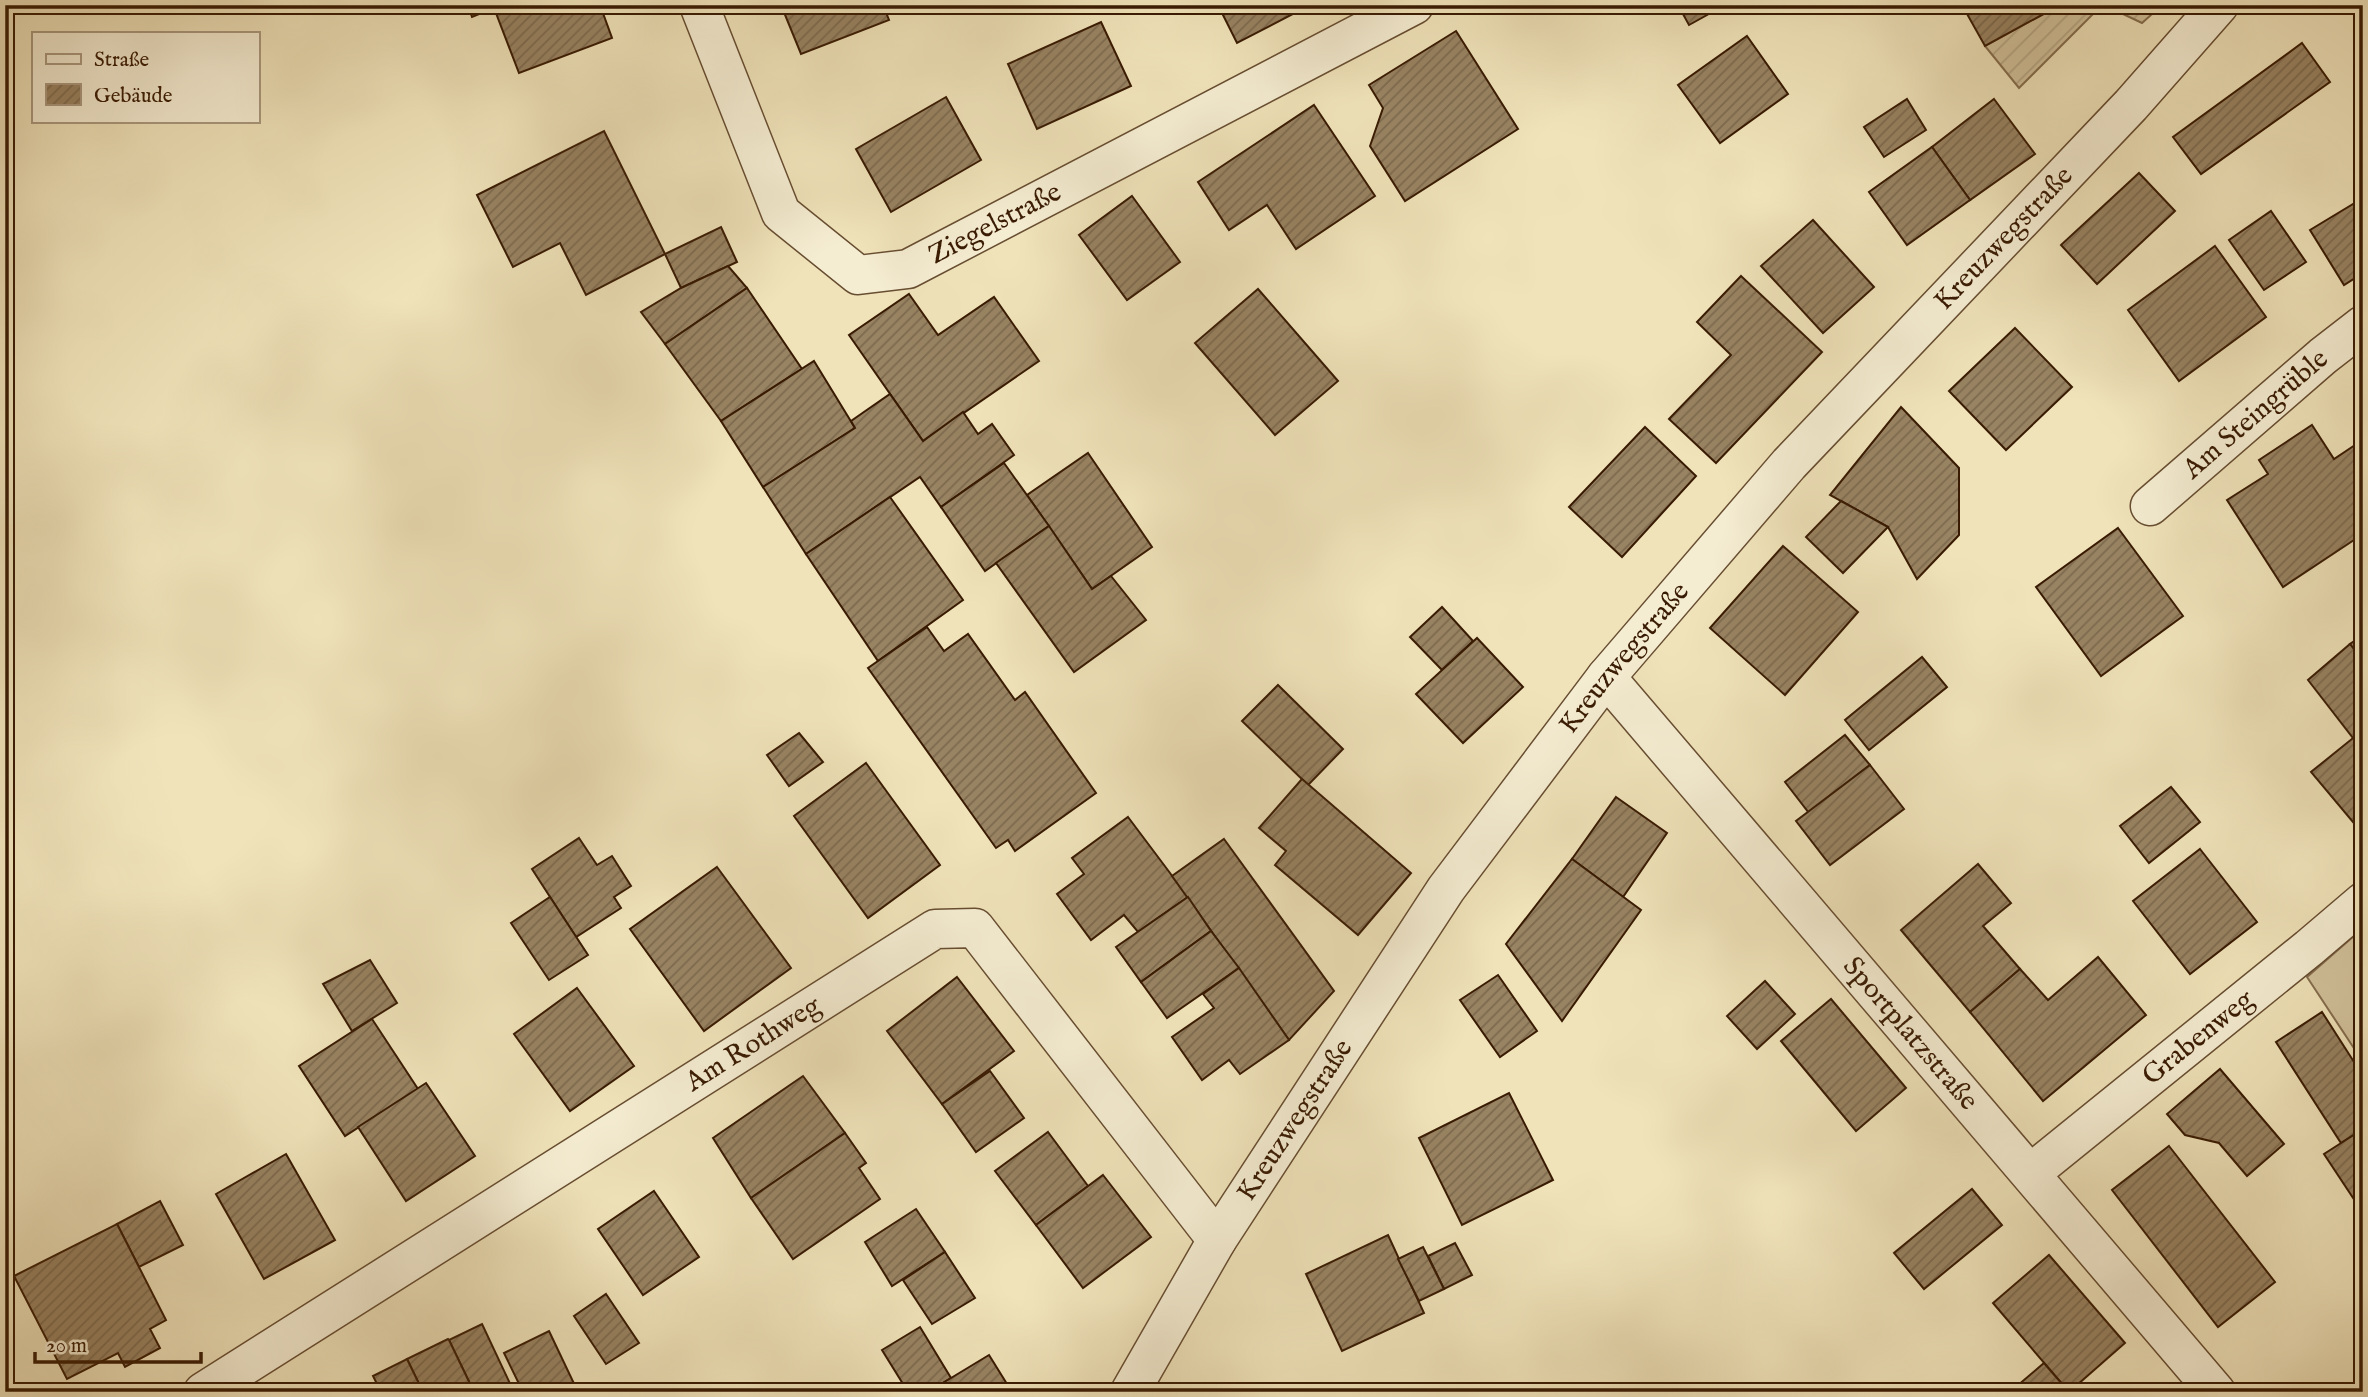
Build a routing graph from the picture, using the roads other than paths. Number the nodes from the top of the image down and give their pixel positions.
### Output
1 (699, 5) edge
2 (1414, 5) edge
3 (2219, 5) edge
4 (2363, 325) edge
5 (2150, 506) dead end
6 (1606, 677) junction
7 (2363, 902) edge
8 (2031, 1173) junction
9 (1217, 1240) junction
10 (202, 1392) edge
11 (1130, 1392) edge
12 (2216, 1392) edge

1 - 2 street, Ziegelstraße
3 - 6 street, Kreuzwegstraße
4 - 5 street, Am Steingrüble
6 - 8 street, Sportplatzstraße
6 - 9 street, Kreuzwegstraße
7 - 8 street, Grabenweg
8 - 12 street, Sportplatzstraße
9 - 10 street, Am Rothweg
9 - 11 street, Kreuzwegstraße

